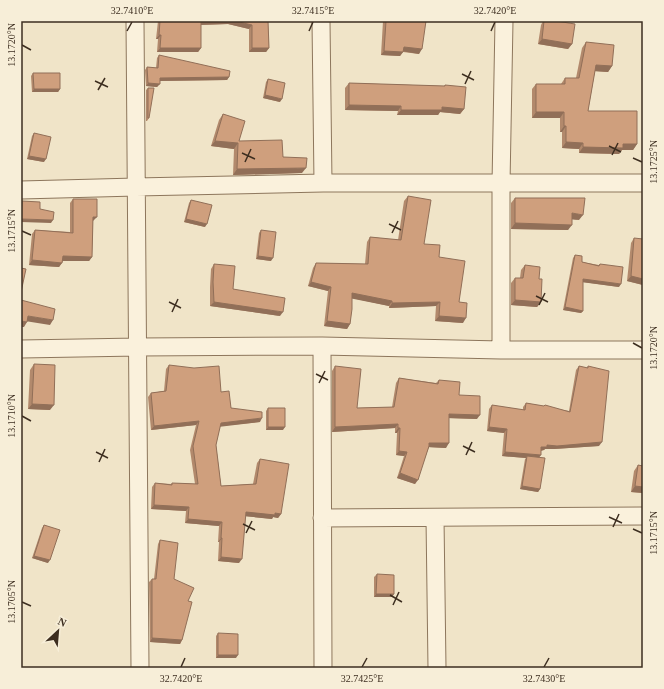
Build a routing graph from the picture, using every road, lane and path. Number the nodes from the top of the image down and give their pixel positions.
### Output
1 (135, 21) edge
2 (321, 21) edge
3 (504, 21) edge
4 (323, 183) junction
5 (643, 183) edge
6 (501, 184) junction
7 (136, 187) junction
8 (21, 190) edge
9 (138, 346) junction
10 (322, 346) junction
11 (21, 348) edge
12 (501, 350) junction
13 (643, 350) edge
14 (643, 516) edge
15 (322, 518) junction
16 (434, 518) junction
17 (140, 668) edge
18 (323, 668) edge
19 (437, 668) edge

1 - 7 street
2 - 4 street
3 - 6 street
4 - 6 street
4 - 7 street
5 - 6 street
6 - 12 street
7 - 8 street
7 - 9 street
9 - 10 street
9 - 11 street
9 - 17 street
10 - 12 street
10 - 15 street
12 - 13 street
14 - 16 street
15 - 16 street
15 - 18 street
16 - 19 street

